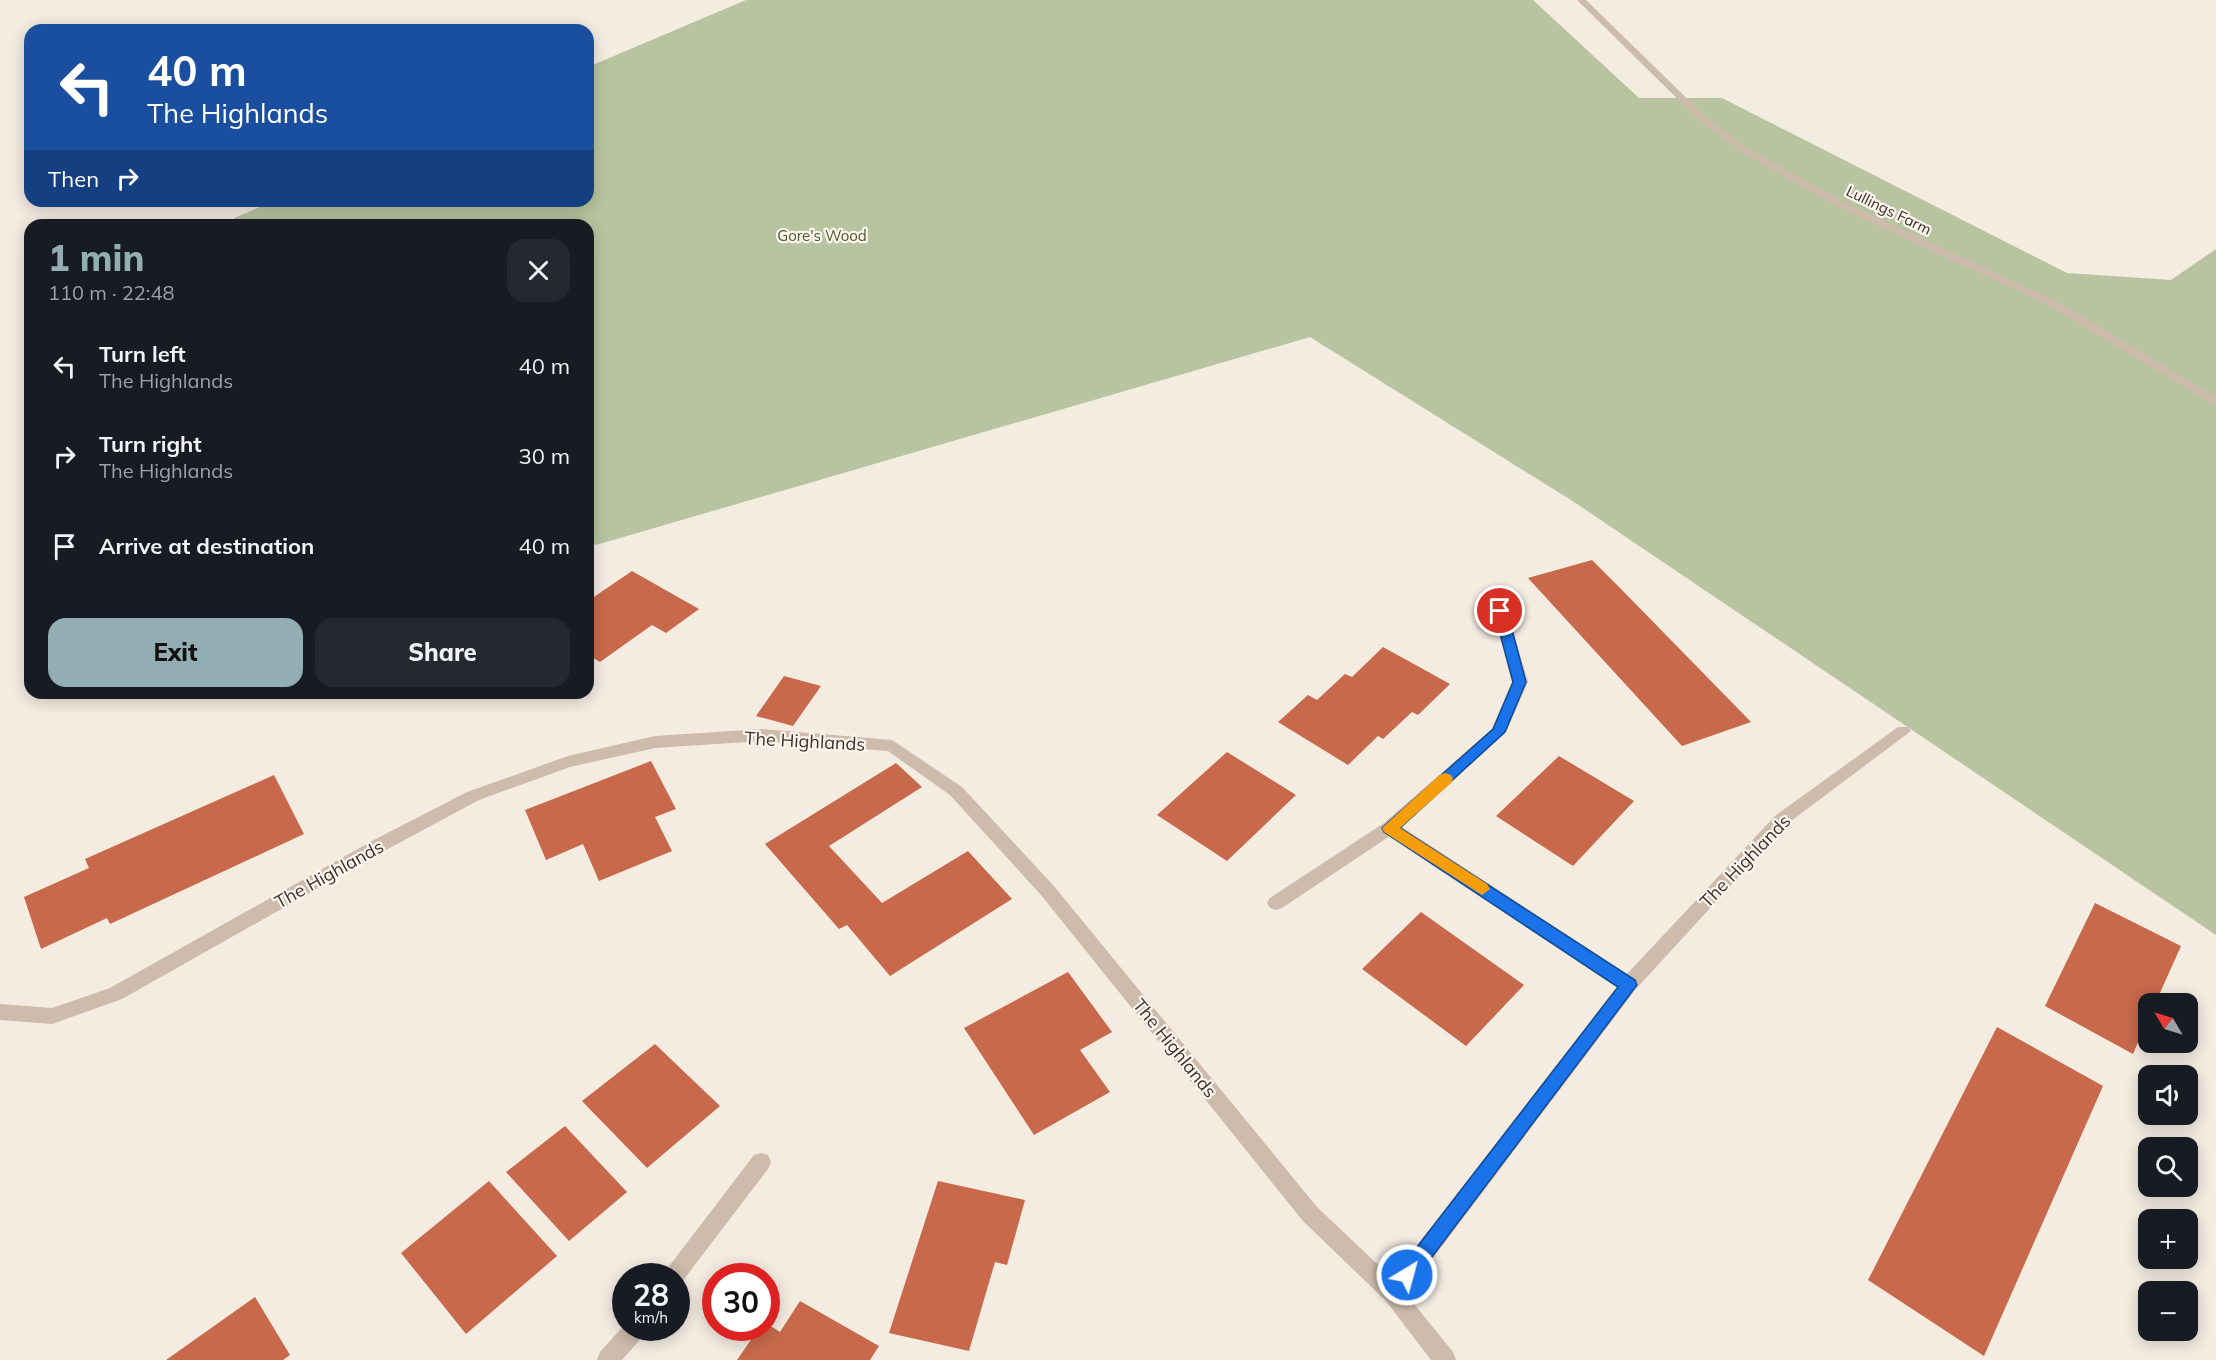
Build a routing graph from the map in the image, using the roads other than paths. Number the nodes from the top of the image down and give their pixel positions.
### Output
1 (1581, 0) edge
2 (2216, 402) edge
3 (1500, 611) dead end
4 (1903, 731) dead end
5 (1390, 828) junction
6 (1276, 903) dead end
7 (1629, 985) junction
8 (0, 1012) edge
9 (761, 1162) dead end
10 (684, 1263) edge
11 (1393, 1293) junction
12 (624, 1341) edge
13 (608, 1360) edge
14 (1445, 1360) edge

1 - 2 street, Lullings Farm
3 - 5 street
4 - 7 street, The Highlands
5 - 6 street
5 - 7 street
7 - 11 street, The Highlands
8 - 11 street, The Highlands
9 - 10 street
11 - 14 street, The Highlands
12 - 13 street

